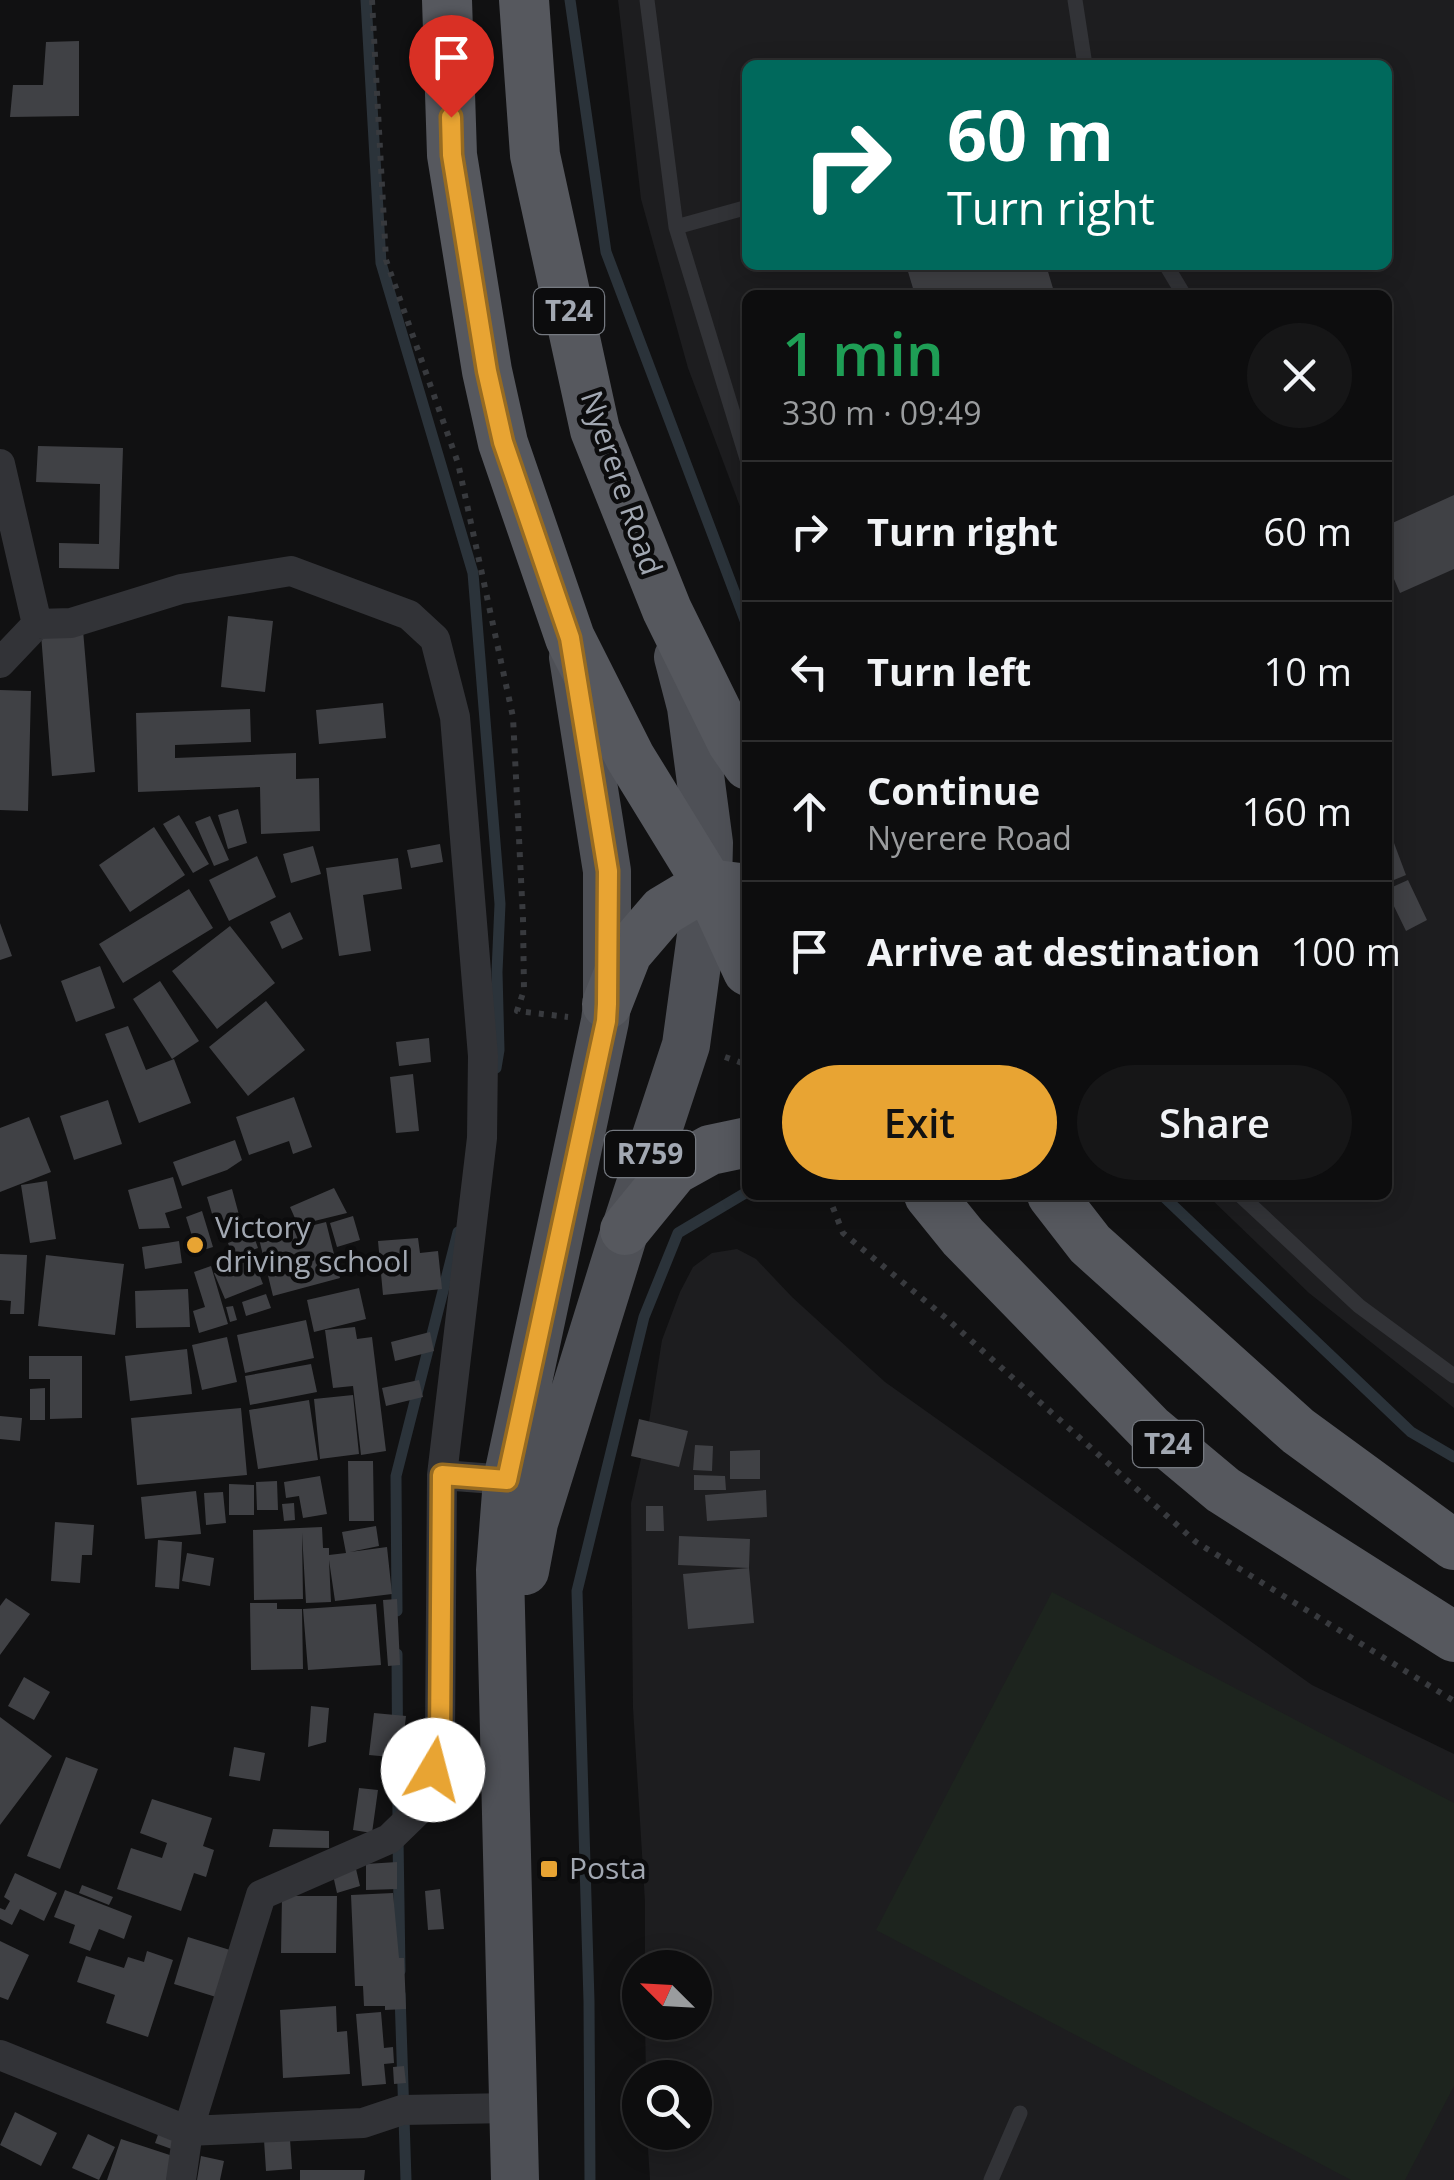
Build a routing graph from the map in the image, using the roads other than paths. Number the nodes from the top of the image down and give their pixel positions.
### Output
1 (447, 0) edge
2 (524, 0) edge
3 (647, 0) edge
4 (1075, 0) edge
5 (1084, 60) edge
6 (742, 209) edge
7 (676, 226) junction
8 (742, 442) edge
9 (0, 464) edge
10 (666, 610) junction
11 (36, 624) junction
12 (570, 638) junction
13 (0, 664) edge
14 (742, 756) edge
15 (728, 887) edge
16 (742, 946) edge
17 (606, 1013) junction
18 (742, 1143) edge
19 (917, 1200) edge
20 (933, 1200) edge
21 (1056, 1200) edge
22 (1245, 1200) edge
23 (624, 1230) junction
24 (963, 1236) junction
25 (1454, 1376) edge
26 (442, 1475) junction
27 (507, 1480) junction
28 (1454, 1545) edge
29 (1454, 1636) edge
30 (503, 1688) junction
31 (0, 2055) edge
32 (514, 2108) junction
33 (1020, 2113) dead end
34 (188, 2130) junction
35 (180, 2180) edge
36 (515, 2180) edge
37 (991, 2180) edge

1 - 12 highway
2 - 10 highway, Nyerere Road / T24
3 - 7 lane
4 - 5 lane
6 - 7 lane
7 - 8 lane
9 - 11 street
10 - 14 highway, T24
10 - 15 main road, R759
11 - 13 street
11 - 26 street
12 - 15 highway
12 - 17 main road, R759
15 - 16 highway
15 - 17 highway
15 - 23 main road, R759
17 - 27 main road, R759
18 - 23 highway
19 - 24 highway
20 - 24 highway, T24
21 - 28 highway
22 - 25 lane
23 - 30 main road, R759
24 - 29 highway, T24
26 - 27 street
26 - 34 street
27 - 30 main road, R759
30 - 32 main road, R759
31 - 34 street
32 - 34 street
32 - 36 main road, R759
33 - 37 lane
34 - 35 street

